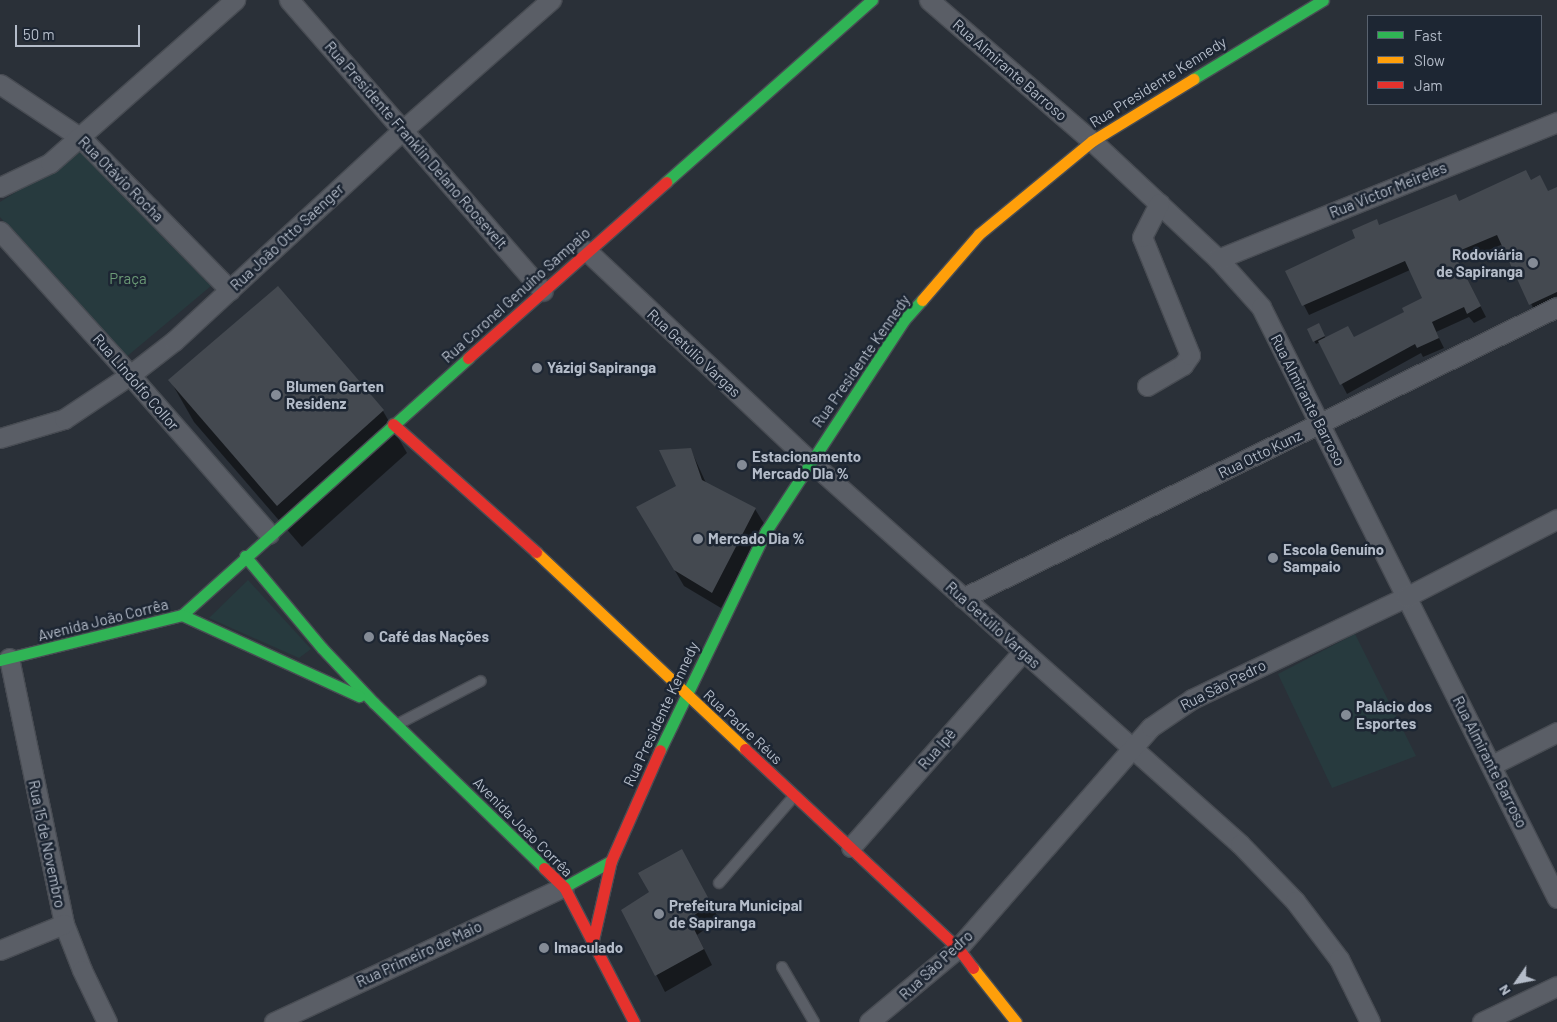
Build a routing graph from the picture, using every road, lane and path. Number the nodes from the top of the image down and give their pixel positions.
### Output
1 (235, 0) edge
2 (289, 0) edge
3 (551, 0) edge
4 (872, 0) edge
5 (929, 0) edge
6 (1310, 3) edge
7 (0, 84) edge
8 (1557, 122) edge
9 (404, 129) junction
10 (81, 138) junction
11 (1092, 141) junction
12 (0, 187) edge
13 (1159, 203) junction
14 (0, 231) edge
15 (587, 251) junction
16 (1218, 259) junction
17 (230, 290) junction
18 (543, 291) junction
19 (1557, 307) edge
20 (130, 375) junction
21 (1147, 386) dead end
22 (393, 424) junction
23 (1321, 424) junction
24 (0, 438) edge
25 (810, 461) junction
26 (1557, 519) edge
27 (268, 534) junction
28 (245, 556) junction
29 (1406, 596) junction
30 (963, 598) junction
31 (182, 615) junction
32 (322, 648) junction
33 (1023, 651) junction
34 (4, 659) edge
35 (305, 670) junction
36 (481, 681) dead end
37 (685, 694) junction
38 (374, 703) junction
39 (397, 725) junction
40 (1557, 732) edge
41 (1131, 748) junction
42 (1492, 765) junction
43 (795, 795) junction
44 (851, 847) junction
45 (611, 861) junction
46 (719, 883) dead end
47 (564, 886) junction
48 (1557, 898) edge
49 (64, 924) junction
50 (594, 940) junction
51 (958, 948) junction
52 (0, 950) edge
53 (782, 967) dead end
54 (1557, 986) edge
55 (107, 1022) edge
56 (274, 1022) edge
57 (634, 1022) edge
58 (814, 1022) edge
59 (869, 1022) edge
60 (1016, 1022) edge
61 (1370, 1022) edge
62 (1482, 1022) edge

1 - 10 street
2 - 9 street, Rua Presidente Franklin Delano Roosevelt
3 - 9 street, Rua João Otto Saenger
4 - 15 main road, Rua Coronel Genuíno Sampaio
5 - 11 street, Rua Almirante Barroso
6 - 11 main road, Rua Presidente Kennedy
7 - 10 street, Rua Otávio Rocha
8 - 16 street, Rua Victor Meireles
9 - 17 street, Rua João Otto Saenger
9 - 18 street, Rua Presidente Franklin Delano Roosevelt
10 - 12 street
10 - 17 street, Rua Otávio Rocha
11 - 13 street, Rua Almirante Barroso
11 - 25 main road, Rua Presidente Kennedy
13 - 16 street, Rua Almirante Barroso
13 - 21 street
14 - 20 street, Rua Lindolfo Collor
15 - 18 main road, Rua Coronel Genuíno Sampaio
15 - 25 street, Rua Getúlio Vargas
16 - 23 street, Rua Almirante Barroso
17 - 20 street, Rua João Otto Saenger
18 - 22 main road, Rua Coronel Genuíno Sampaio
19 - 23 street, Rua Otto Kunz
20 - 24 street, Rua João Otto Saenger
20 - 27 street, Rua Lindolfo Collor
22 - 27 main road, Rua Coronel Genuíno Sampaio
22 - 37 main road, Rua Padre Réus
23 - 29 street, Rua Almirante Barroso
23 - 30 street, Rua Otto Kunz
25 - 30 street, Rua Getúlio Vargas
25 - 37 main road, Rua Presidente Kennedy
26 - 29 street, Rua São Pedro
27 - 28 main road, Rua Coronel Genuíno Sampaio
28 - 31 main road, Rua Coronel Genuíno Sampaio
28 - 32 main road, Avenida João Corrêa
29 - 41 street, Rua São Pedro
29 - 42 street, Rua Almirante Barroso
30 - 33 street, Rua Getúlio Vargas
31 - 34 main road, Avenida João Corrêa
31 - 35 main road, Avenida João Corrêa
32 - 35 main road
32 - 38 main road, Avenida João Corrêa
33 - 41 street, Rua Getúlio Vargas
33 - 44 street, Rua Ipê
34 - 49 street, Rua 15 de Novembro
35 - 38 main road, Avenida João Corrêa
36 - 39 lane
37 - 43 main road, Rua Padre Réus
37 - 45 main road, Rua Presidente Kennedy
38 - 39 main road, Avenida João Corrêa
39 - 47 main road, Avenida João Corrêa
40 - 42 street
41 - 51 street, Rua São Pedro
41 - 61 street, Rua Getúlio Vargas
42 - 48 street, Rua Almirante Barroso
43 - 44 main road, Rua Padre Réus
43 - 46 lane
44 - 51 main road, Rua Padre Réus
45 - 47 main road
45 - 50 main road, Rua Presidente Kennedy
47 - 50 main road, Avenida João Corrêa
47 - 56 street, Rua Primeiro de Maio
49 - 52 street
49 - 55 street, Rua 15 de Novembro
50 - 57 main road, Avenida João Corrêa
51 - 59 street, Rua São Pedro
51 - 60 main road, Rua Padre Réus
53 - 58 lane
54 - 62 street

